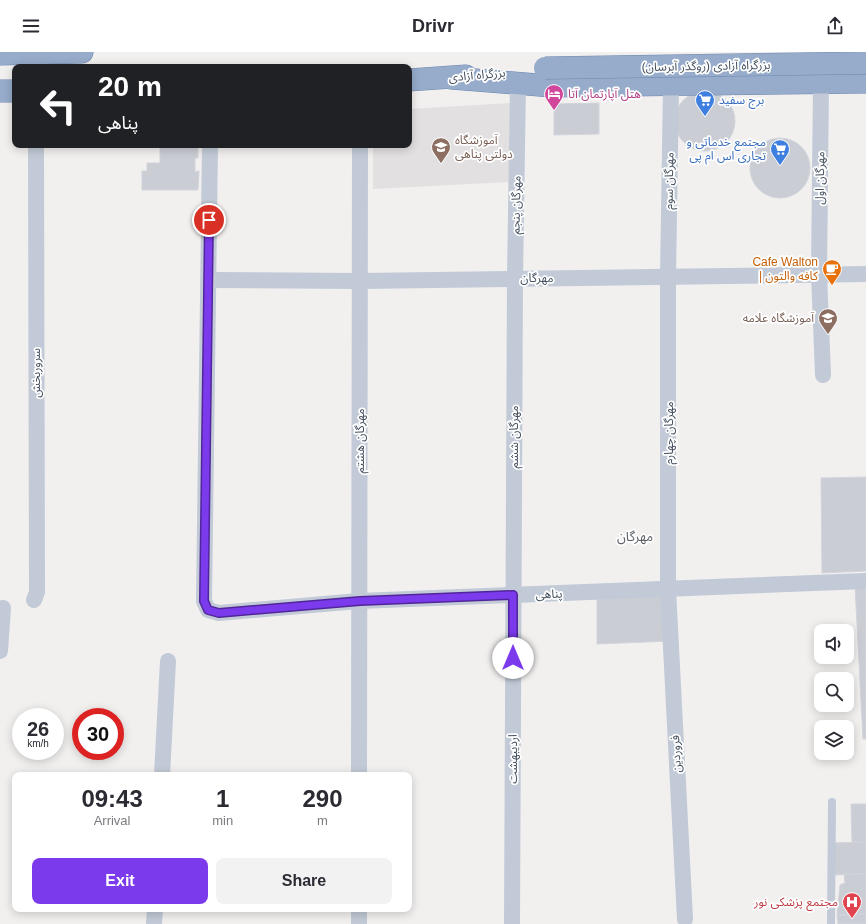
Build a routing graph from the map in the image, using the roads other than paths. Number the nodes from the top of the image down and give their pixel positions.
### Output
1 (82, 52) edge
2 (810, 52) edge
3 (0, 54) edge
4 (866, 63) edge
5 (545, 68) joint
6 (451, 78) junction
7 (412, 80) edge
8 (821, 82) junction
9 (866, 82) edge
10 (518, 83) junction
11 (794, 83) junction
12 (671, 84) junction
13 (0, 91) edge
14 (12, 91) edge
15 (36, 148) edge
16 (210, 148) edge
17 (360, 148) edge
18 (818, 274) junction
19 (866, 274) edge
20 (668, 277) junction
21 (515, 278) junction
22 (209, 280) junction
23 (360, 281) junction
24 (823, 375) dead end
25 (866, 581) edge
26 (668, 589) junction
27 (513, 595) junction
28 (34, 600) dead end
29 (360, 601) junction
30 (3, 608) dead end
31 (0, 652) edge
32 (168, 661) dead end
33 (162, 772) edge
34 (359, 772) edge
35 (832, 802) dead end
36 (154, 912) edge
37 (359, 912) edge
38 (685, 919) dead end
39 (154, 924) edge
40 (359, 924) edge
41 (512, 924) edge
42 (831, 924) edge

1 - 3 highway
2 - 11 highway
4 - 5 highway, بزرگراه آزادی (روگذر آبرسان), bridge
5 - 6 highway, بزرگراه آزادی
6 - 7 highway, بزرگراه آزادی
6 - 10 highway
8 - 9 highway
8 - 11 highway
8 - 18 street, مهرگان اول
10 - 12 highway
10 - 21 street, مهرگان پنجم
11 - 12 highway
12 - 20 street, مهرگان سوم
13 - 14 highway
15 - 28 street, سروربخش
16 - 22 street
17 - 23 street, مهرگان هشتم
18 - 19 street, مهرگان
18 - 20 street, مهرگان
18 - 24 street, مهرگان اول
20 - 21 street, مهرگان
20 - 26 street, مهرگان چهارم
21 - 23 street, مهرگان
21 - 27 street, مهرگان ششم
22 - 23 street, مهرگان
22 - 29 street, پناهی
23 - 29 street, مهرگان هشتم
25 - 26 street, پناهی
26 - 27 street, پناهی
26 - 38 street, فروردین
27 - 29 street, پناهی
27 - 41 street, اردیبهشت
29 - 34 street, مهرگان هشتم
30 - 31 street
32 - 33 street
35 - 42 lane
36 - 39 street
37 - 40 street

